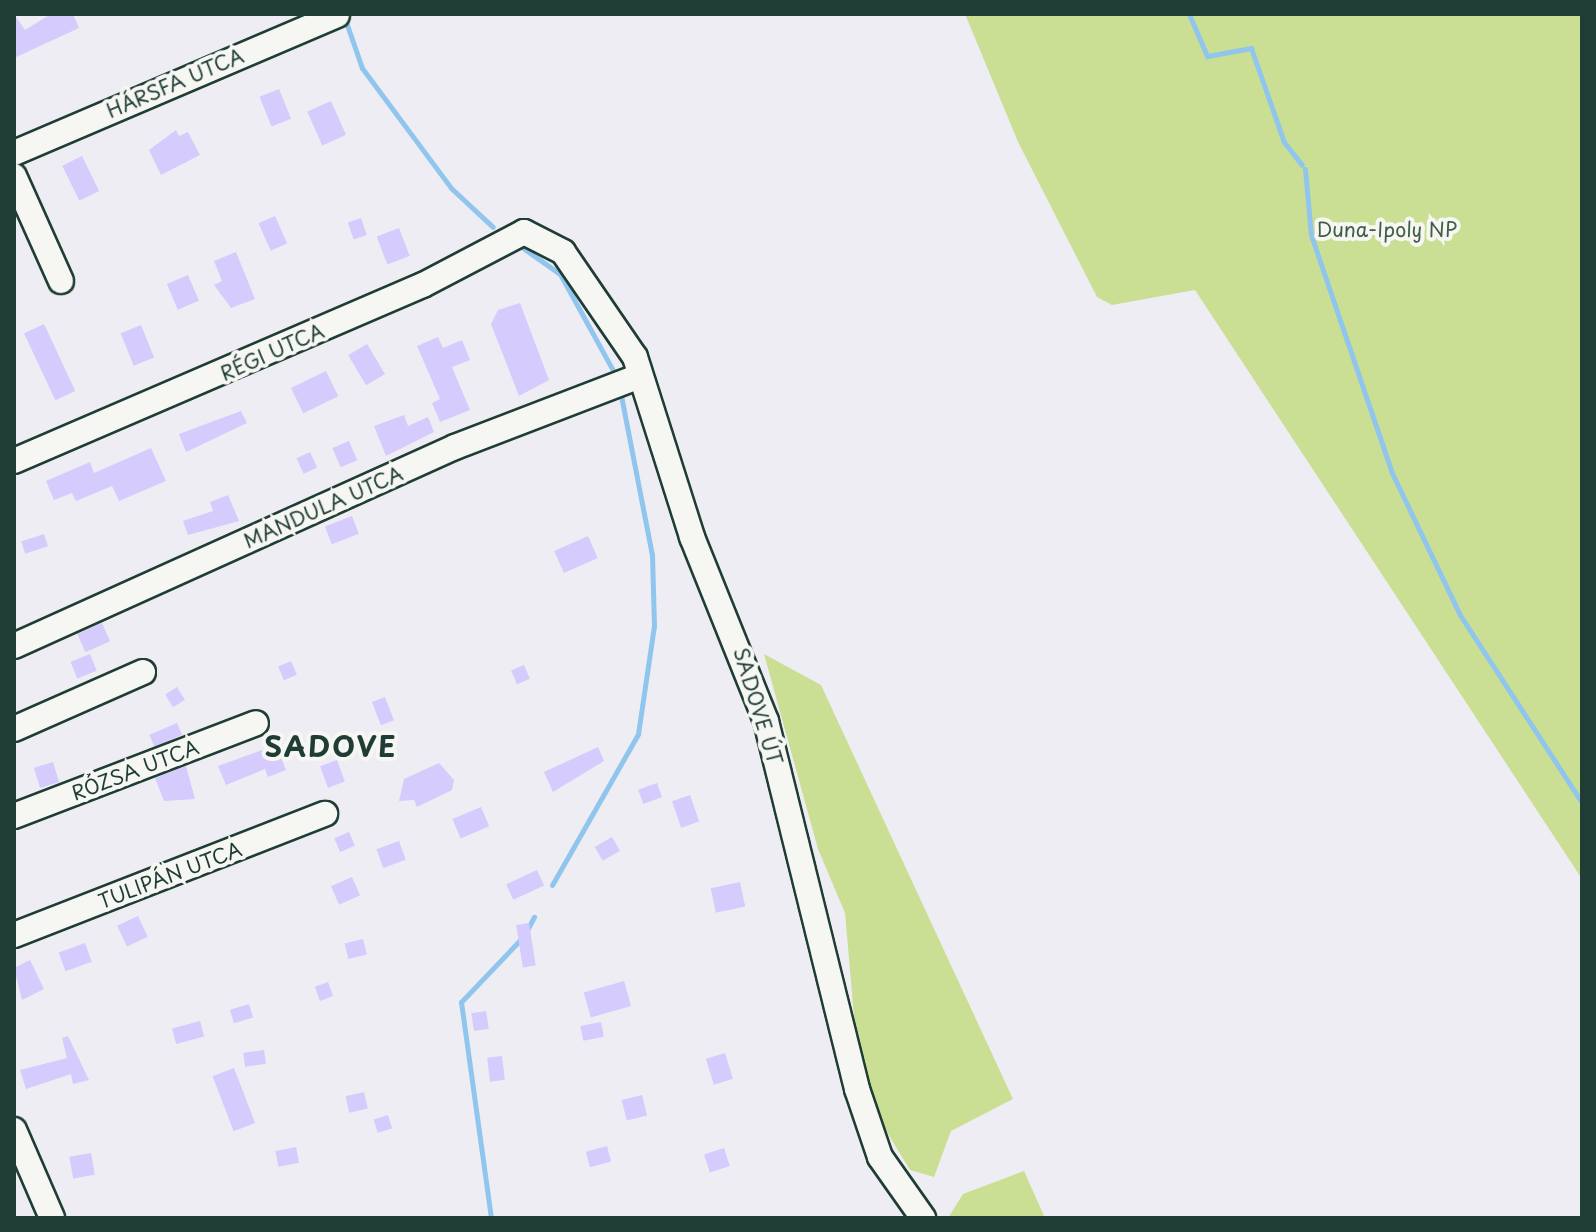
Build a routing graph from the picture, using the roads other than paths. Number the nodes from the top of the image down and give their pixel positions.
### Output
1 (337, 15) edge
2 (14, 153) edge
3 (14, 176) edge
4 (524, 232) joint
5 (61, 281) dead end
6 (637, 377) junction
7 (14, 461) edge
8 (14, 646) edge
9 (143, 672) dead end
10 (256, 723) dead end
11 (14, 729) edge
12 (325, 814) dead end
13 (14, 816) edge
14 (14, 935) edge
15 (14, 1130) edge
16 (52, 1218) edge
17 (923, 1218) edge

1 - 2 street, HÁRSFA UTCA
3 - 5 street
4 - 6 street, SADOVE ÚT
4 - 7 street, RÉGI UTCA
6 - 8 street, MANDULA UTCA
6 - 17 street, SADOVE ÚT
9 - 11 street
10 - 13 street, RÓZSA UTCA
12 - 14 street, TULIPÁN UTCA
15 - 16 street

